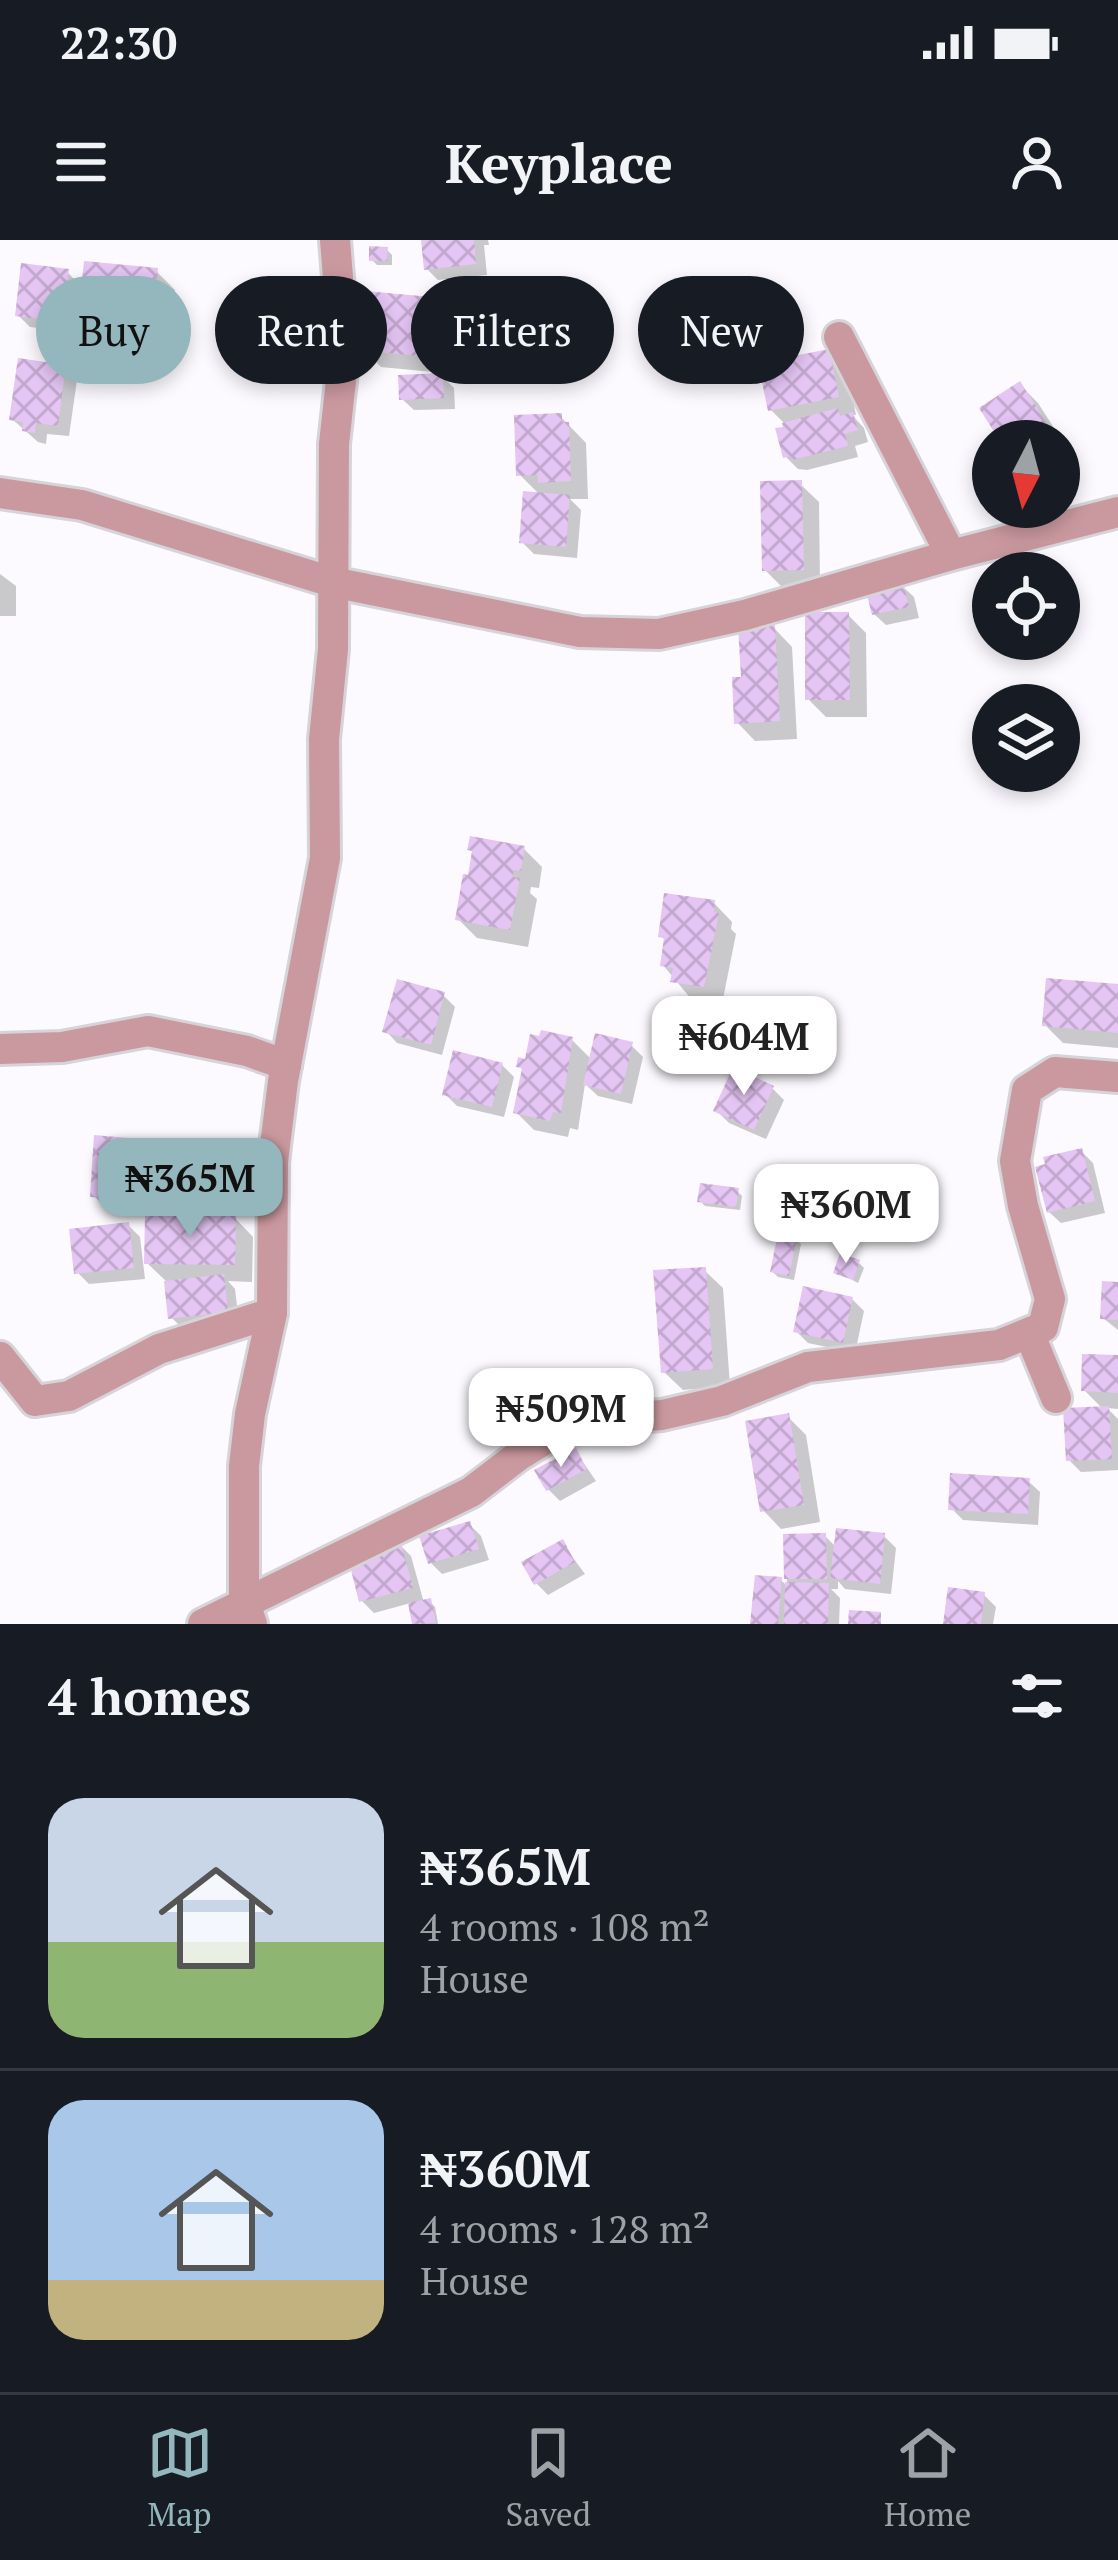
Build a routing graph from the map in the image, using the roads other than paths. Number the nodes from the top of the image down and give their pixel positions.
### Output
1 (335, 240) edge
2 (839, 337) dead end
3 (0, 493) edge
4 (1118, 512) edge
5 (952, 555) junction
6 (332, 582) junction
7 (0, 1049) edge
8 (286, 1065) junction
9 (1118, 1077) edge
10 (272, 1313) junction
11 (1029, 1333) junction
12 (0, 1357) edge
13 (1056, 1398) dead end
14 (248, 1612) edge
15 (203, 1624) edge

1 - 6 street
2 - 5 street
3 - 6 street
4 - 5 street
5 - 6 street
6 - 8 street
7 - 8 street
8 - 10 street
9 - 11 street
10 - 12 street
10 - 14 street
11 - 13 street
11 - 14 street
14 - 15 street

